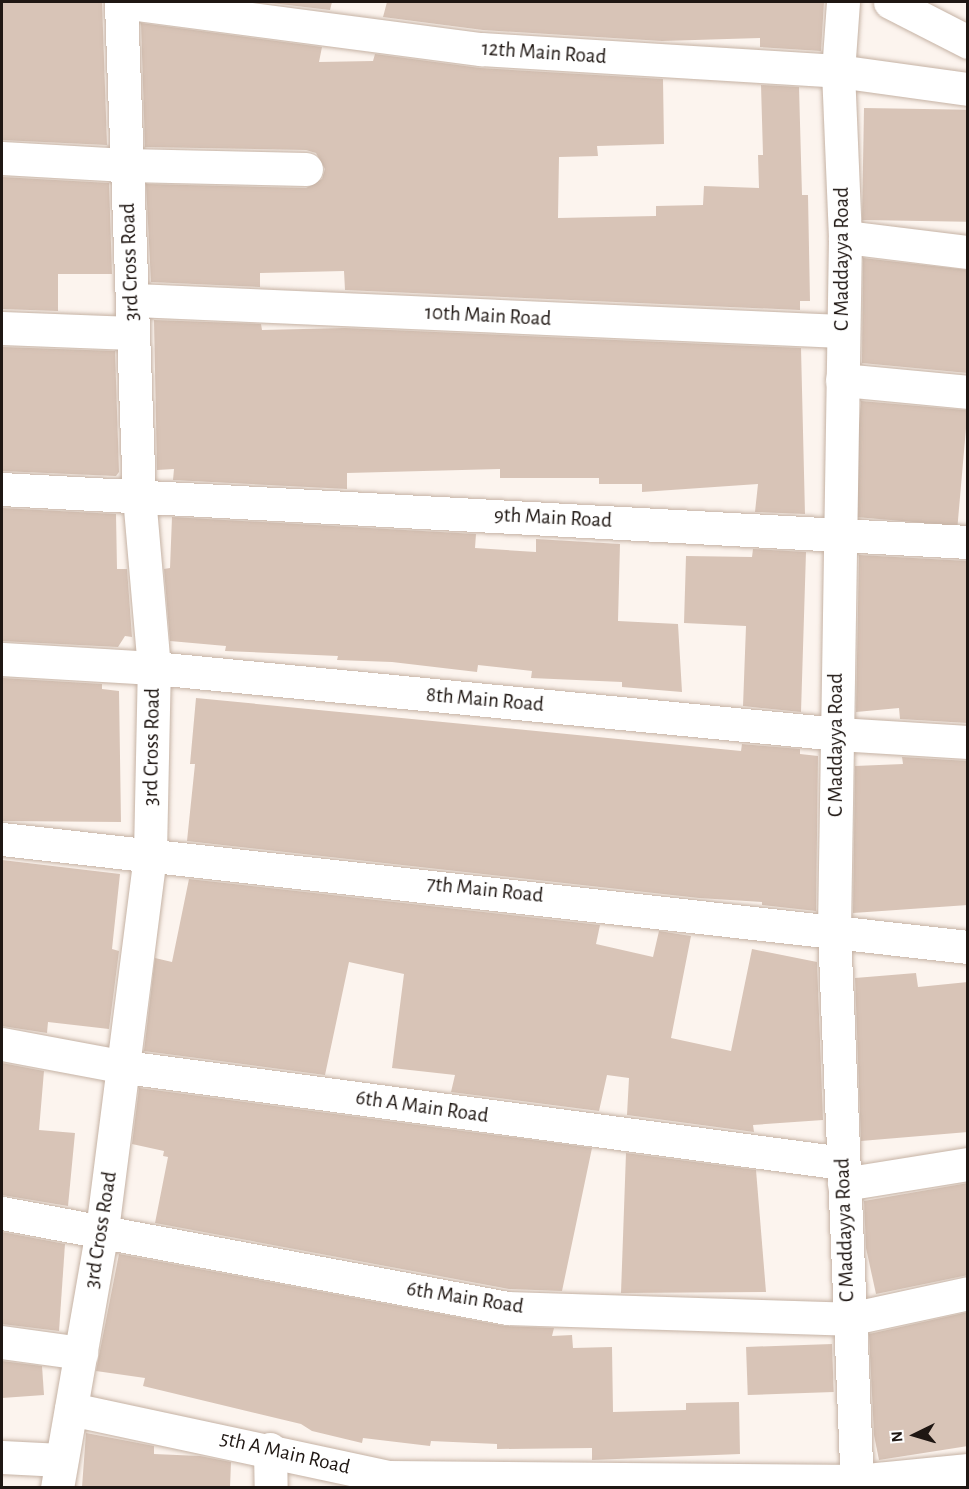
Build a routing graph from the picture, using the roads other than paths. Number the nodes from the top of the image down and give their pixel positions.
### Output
1 (121, 2) edge
2 (843, 2) edge
3 (890, 2) edge
4 (968, 42) edge
5 (838, 71) junction
6 (968, 88) edge
7 (2, 158) edge
8 (126, 165) junction
9 (306, 169) dead end
10 (845, 237) junction
11 (968, 252) edge
12 (135, 300) junction
13 (2, 328) edge
14 (841, 331) junction
15 (132, 333) junction
16 (843, 380) junction
17 (968, 392) edge
18 (2, 489) edge
19 (139, 495) junction
20 (839, 533) junction
21 (968, 542) edge
22 (2, 659) edge
23 (154, 668) junction
24 (838, 734) junction
25 (968, 742) edge
26 (2, 839) edge
27 (150, 853) junction
28 (834, 930) junction
29 (968, 946) edge
30 (2, 1044) edge
31 (125, 1067) junction
32 (968, 1164) edge
33 (843, 1174) junction
34 (2, 1213) edge
35 (102, 1230) junction
36 (968, 1293) edge
37 (849, 1319) junction
38 (2, 1342) edge
39 (81, 1353) junction
40 (71, 1409) junction
41 (270, 1449) junction
42 (2, 1457) edge
43 (968, 1470) edge
44 (59, 1474) edge
45 (857, 1484) edge
46 (271, 1488) edge

1 - 5 street, 12th Main Road
1 - 8 street, 3rd Cross Road
2 - 5 street, C Maddayya Road
3 - 4 street
5 - 6 street, 12th Main Road
5 - 10 street, C Maddayya Road
7 - 8 street
8 - 9 street
8 - 12 street, 3rd Cross Road
10 - 11 street
10 - 14 street, C Maddayya Road
12 - 14 street, 10th Main Road
12 - 15 street, 3rd Cross Road
13 - 15 street
14 - 16 street, C Maddayya Road
15 - 19 street, 3rd Cross Road
16 - 17 street
16 - 20 street, C Maddayya Road
18 - 19 street, 9th Main Road
19 - 20 street, 9th Main Road
19 - 23 street, 3rd Cross Road
20 - 21 street, 9th Main Road
20 - 24 street, C Maddayya Road
22 - 23 street, 8th Main Road
23 - 24 street, 8th Main Road
23 - 27 street, 3rd Cross Road
24 - 25 street, 8th Main Road
24 - 28 street, C Maddayya Road
26 - 27 street, 7th Main Road
27 - 28 street, 7th Main Road
27 - 31 street, 3rd Cross Road
28 - 29 street, 7th Main Road
28 - 33 street, C Maddayya Road
30 - 31 street, 6th A Main Road
31 - 33 street, 6th A Main Road
31 - 35 street, 3rd Cross Road
32 - 33 street, 6th A Main Road
33 - 37 street, C Maddayya Road
34 - 35 street, 6th Main Road
35 - 37 street, 6th Main Road
35 - 39 street, 3rd Cross Road
36 - 37 street, 6th Main Road
37 - 45 street, C Maddayya Road
38 - 39 street
39 - 40 street, 3rd Cross Road
40 - 41 street, 5th A Main Road
40 - 44 street, 3rd Cross Road
41 - 45 street, 5th A Main Road
41 - 46 street
42 - 44 street
43 - 45 street, 5th A Main Road

